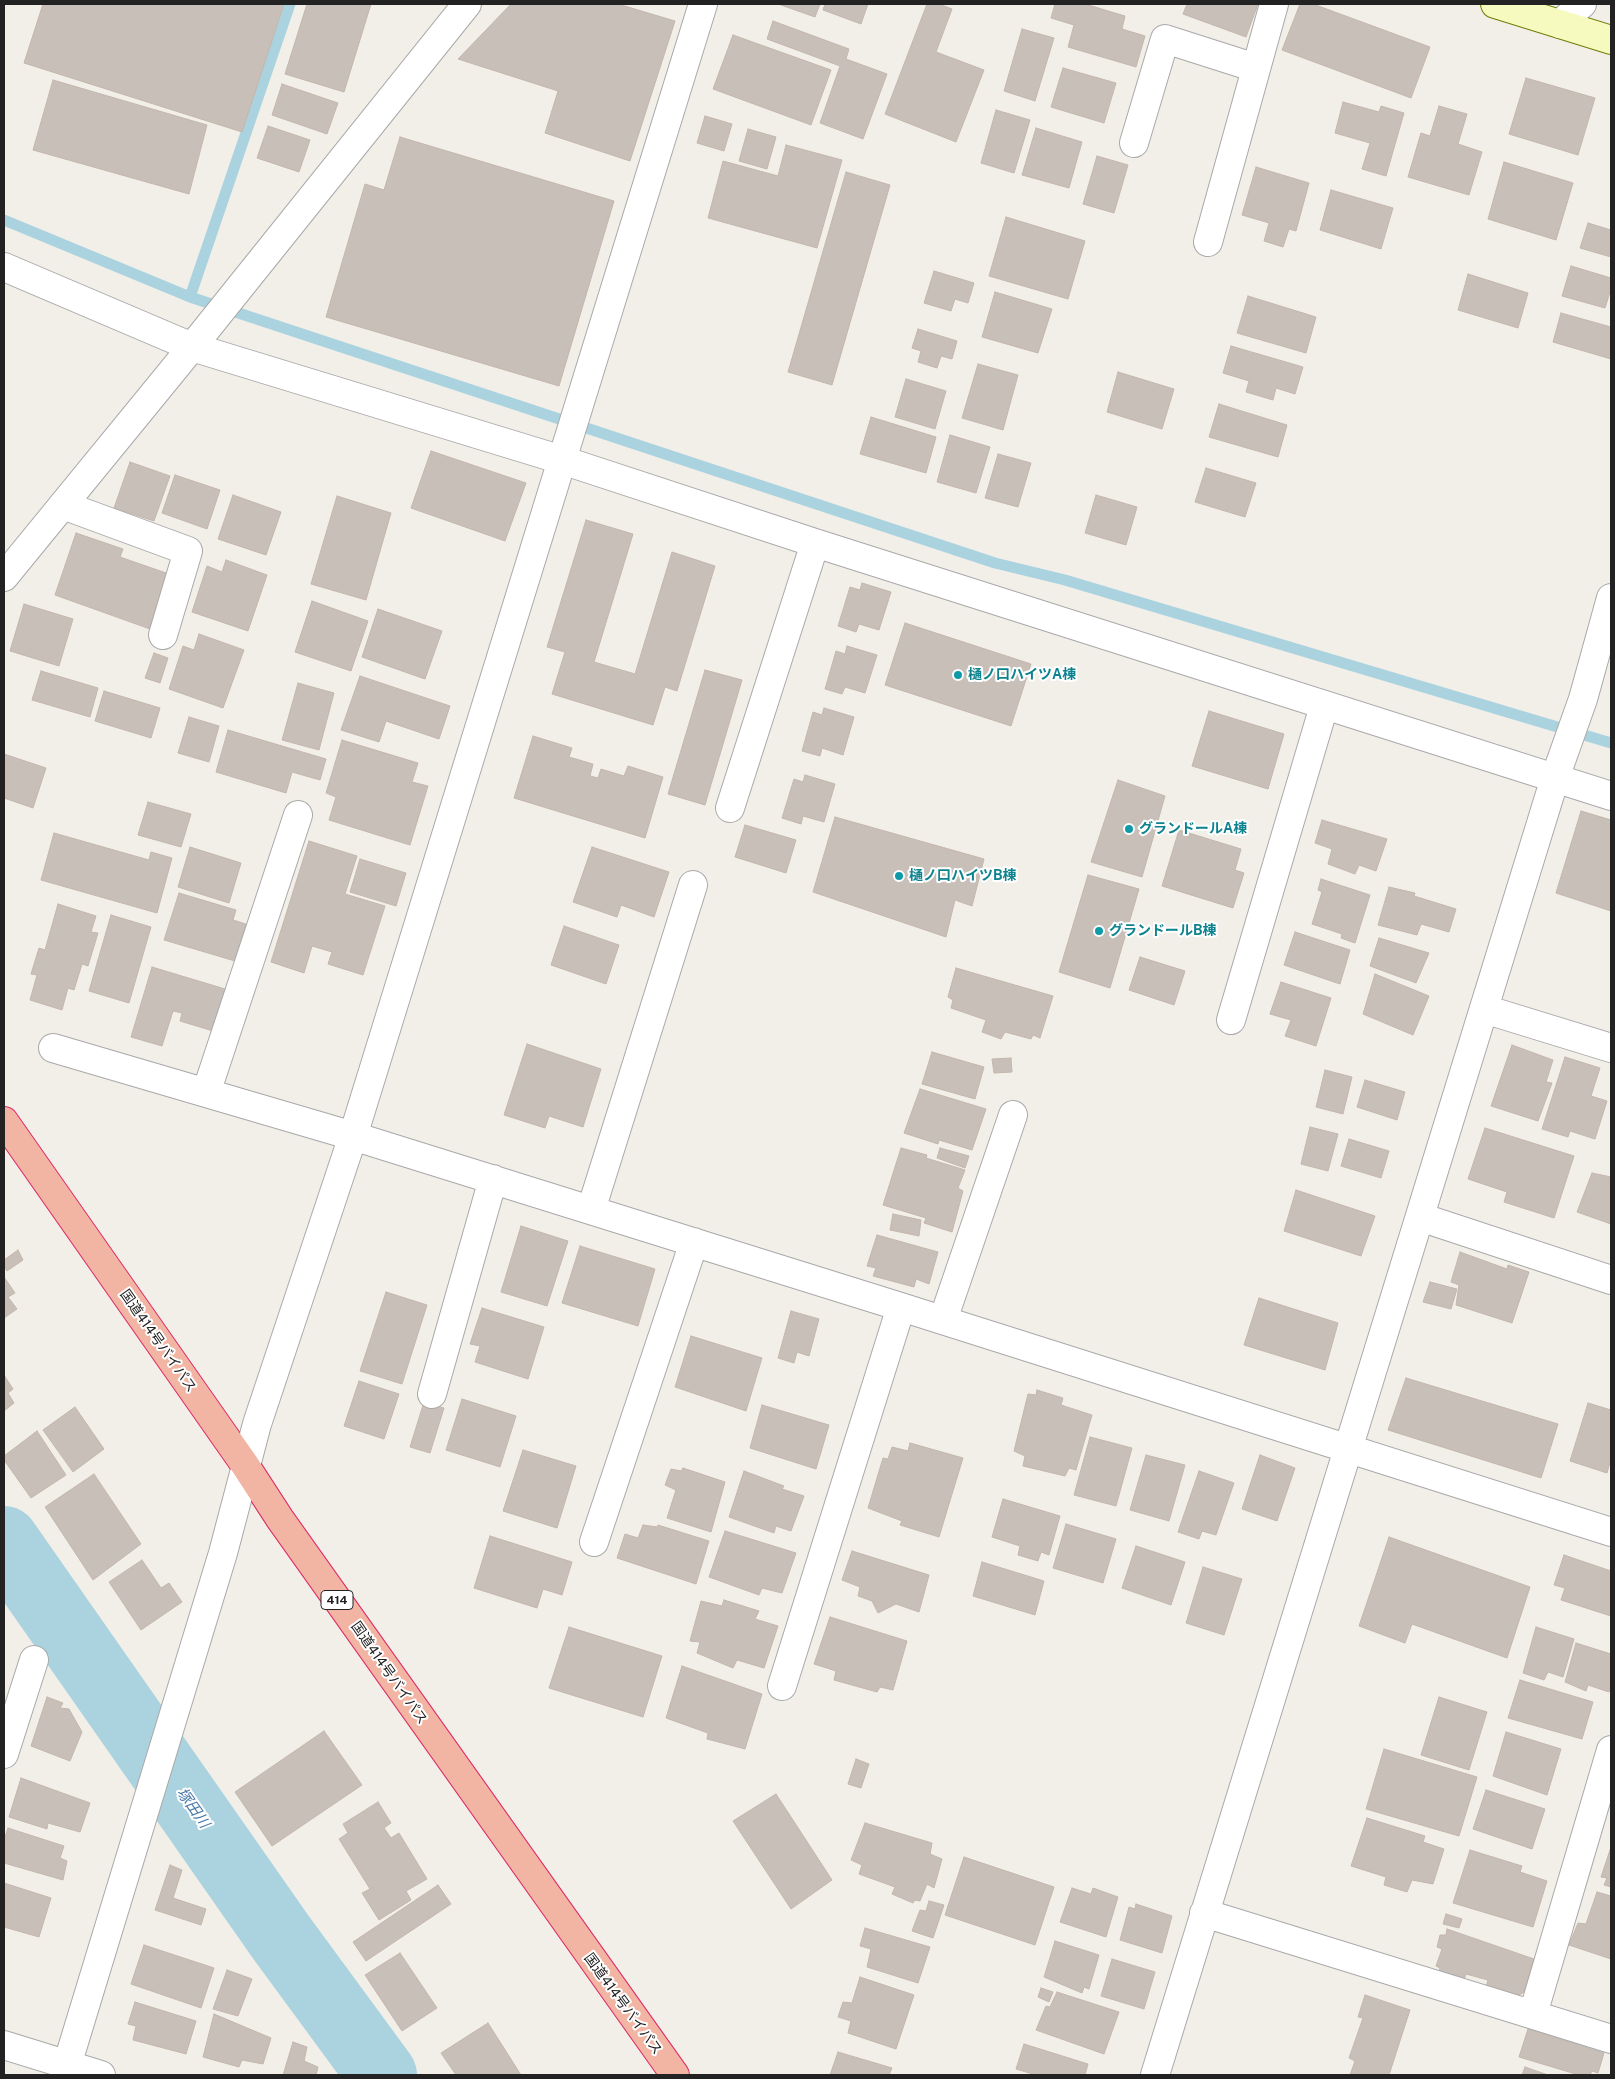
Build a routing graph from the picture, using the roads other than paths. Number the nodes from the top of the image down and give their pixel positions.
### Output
1 (467, 4) edge
2 (704, 4) edge
3 (1274, 4) edge
4 (1495, 4) edge
5 (1582, 4) edge
6 (1560, 24) junction
7 (1611, 40) edge
8 (1256, 68) junction
9 (1134, 143) dead end
10 (1208, 242) dead end
11 (4, 267) edge
12 (192, 347) junction
13 (562, 460) junction
14 (63, 505) junction
15 (816, 543) junction
16 (4, 577) edge
17 (1611, 598) edge
18 (163, 635) dead end
19 (1324, 706) junction
20 (1559, 767) junction
21 (1611, 796) edge
22 (730, 808) dead end
23 (298, 815) dead end
24 (693, 885) dead end
25 (1484, 1009) junction
26 (1231, 1020) dead end
27 (53, 1048) dead end
28 (1611, 1048) edge
29 (206, 1092) junction
30 (1013, 1115) dead end
31 (4, 1121) edge
32 (354, 1136) junction
33 (493, 1179) junction
34 (591, 1210) junction
35 (1420, 1217) junction
36 (694, 1242) junction
37 (1611, 1280) edge
38 (901, 1307) junction
39 (943, 1320) junction
40 (432, 1394) dead end
41 (1349, 1450) junction
42 (245, 1465) junction
43 (1611, 1532) edge
44 (594, 1542) dead end
45 (34, 1660) dead end
46 (782, 1686) dead end
47 (1611, 1750) edge
48 (4, 1754) edge
49 (1204, 1913) junction
50 (1533, 2014) junction
51 (1611, 2038) edge
52 (4, 2045) edge
53 (66, 2070) edge
54 (101, 2075) edge
55 (675, 2075) edge
56 (1155, 2075) edge

1 - 12 street
2 - 13 street
3 - 8 street
4 - 6 main road
5 - 6 street
6 - 7 main road
8 - 9 street
8 - 10 street
11 - 12 street
12 - 13 street
12 - 14 street
13 - 15 street
13 - 32 street
14 - 16 street
14 - 18 street
15 - 19 street
15 - 22 street
17 - 20 street
19 - 20 street
19 - 26 street
20 - 21 street
20 - 25 street
23 - 29 street
24 - 34 street
25 - 28 street
25 - 35 street
27 - 29 street
29 - 32 street
30 - 39 street
31 - 42 highway, 国道414号バイパス / 414
32 - 33 street
32 - 42 street
33 - 34 street
33 - 40 street
34 - 36 street
35 - 37 street
35 - 41 street
36 - 38 street
36 - 44 street
38 - 39 street
38 - 46 street
39 - 41 street
41 - 43 street
41 - 49 street
42 - 53 street
42 - 55 highway, 国道414号バイパス / 414
45 - 48 street
47 - 50 street
49 - 50 street
49 - 56 street
50 - 51 street
52 - 53 street
53 - 54 street

